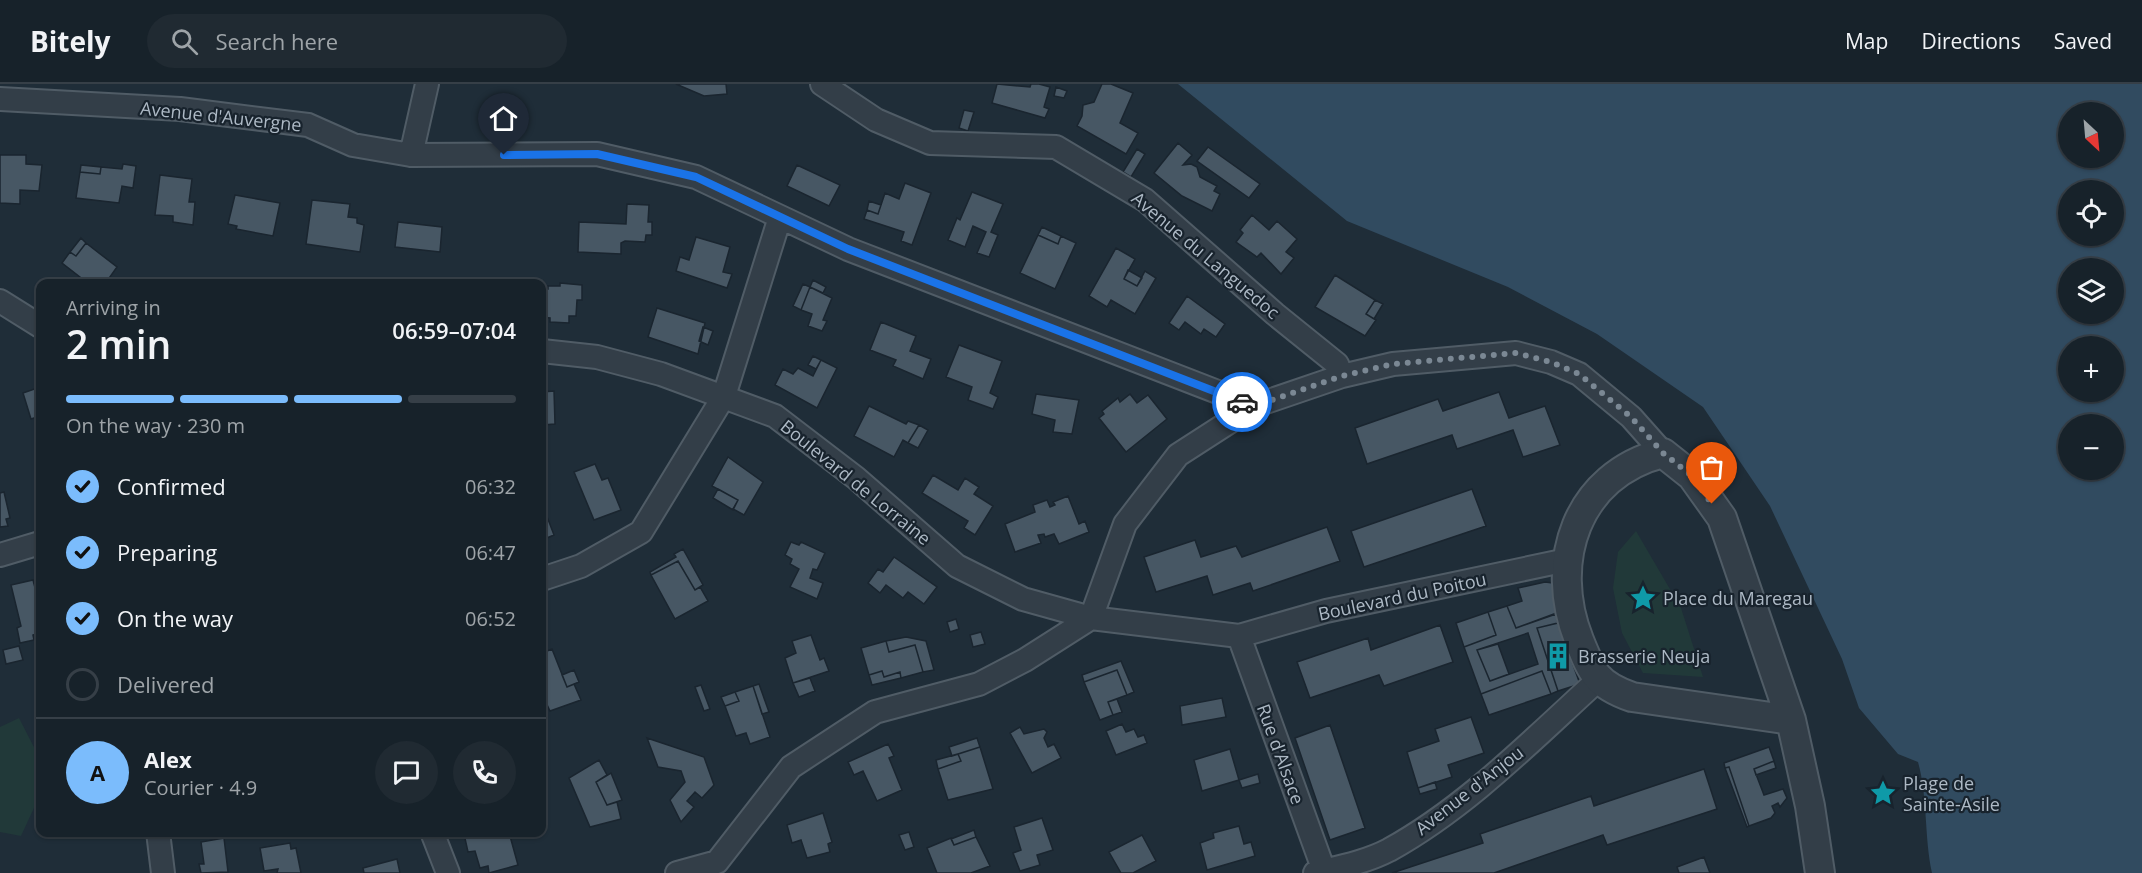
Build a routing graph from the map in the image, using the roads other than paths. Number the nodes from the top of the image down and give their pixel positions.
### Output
1 (427, 84) edge
2 (822, 84) edge
3 (0, 99) edge
4 (411, 155) junction
5 (780, 217) junction
6 (0, 301) edge
7 (36, 324) edge
8 (546, 351) edge
9 (1342, 376) junction
10 (724, 396) junction
11 (1254, 406) junction
12 (1663, 453) junction
13 (36, 544) edge
14 (0, 555) edge
15 (1567, 560) junction
16 (546, 578) edge
17 (1091, 618) junction
18 (1239, 636) junction
19 (1598, 680) junction
20 (1791, 720) junction
21 (159, 837) edge
22 (434, 837) edge
23 (1319, 872) edge
24 (163, 873) edge
25 (448, 873) edge
26 (677, 873) edge
27 (1820, 873) edge

1 - 4 street
2 - 9 street, Avenue du Languedoc
3 - 4 street, Avenue d'Auvergne
4 - 5 street, Avenue d'Auvergne
5 - 10 street
5 - 11 street, Avenue d'Auvergne
6 - 7 street
8 - 10 street, Boulevard de Lorraine
9 - 11 street
9 - 12 street
10 - 16 street
10 - 17 street, Boulevard de Lorraine
11 - 17 street
12 - 15 street
12 - 20 street
13 - 14 street
15 - 18 street, Boulevard du Poitou
15 - 19 street
17 - 18 street, Boulevard de Lorraine
17 - 26 street
18 - 23 street, Rue d'Alsace
19 - 20 street
19 - 23 street, Avenue d'Anjou
20 - 27 street
21 - 24 street
22 - 25 street

